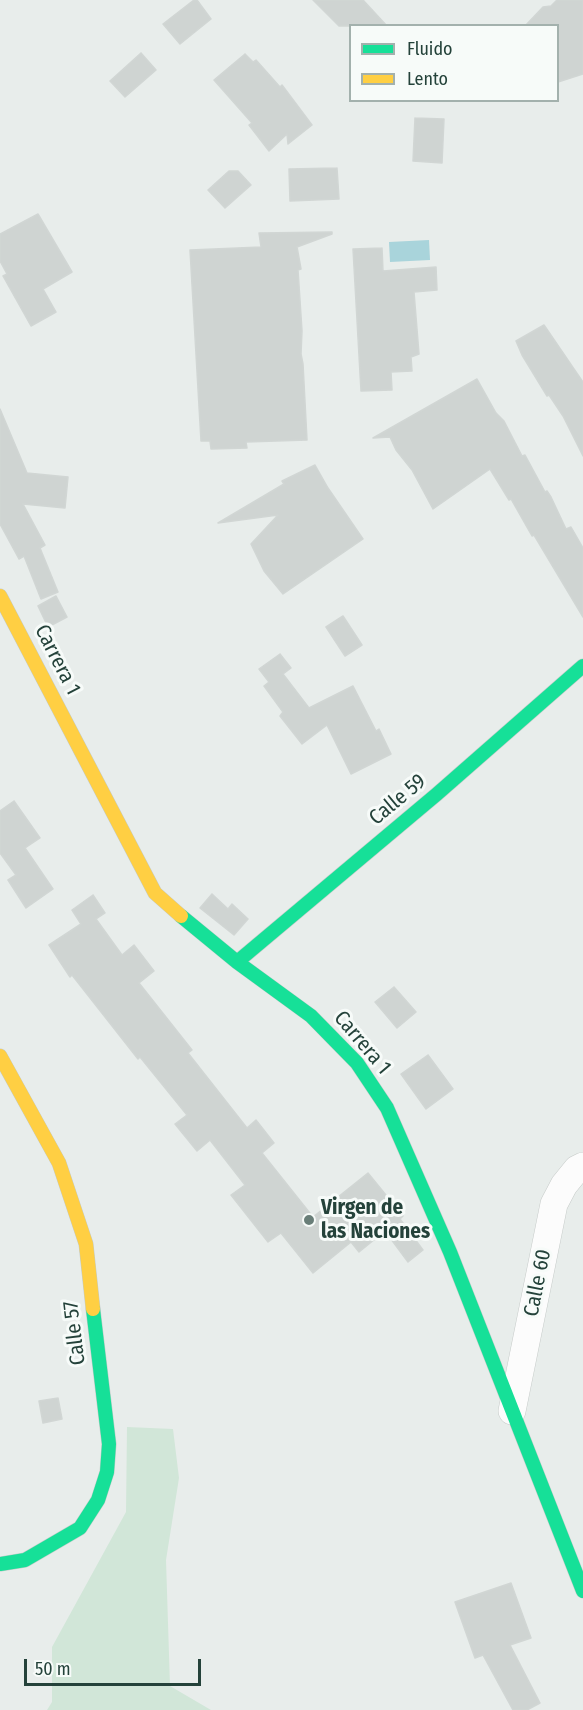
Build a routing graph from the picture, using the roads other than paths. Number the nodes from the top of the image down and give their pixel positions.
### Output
1 (0, 596) edge
2 (583, 666) edge
3 (237, 962) junction
4 (0, 1056) edge
5 (583, 1166) edge
6 (512, 1411) junction
7 (0, 1564) edge
8 (583, 1590) edge

1 - 3 street, Carrera 1
2 - 3 street, Calle 59
3 - 6 street, Carrera 1
4 - 7 street, Calle 57
5 - 6 street, Calle 60
6 - 8 street, Carrera 1

